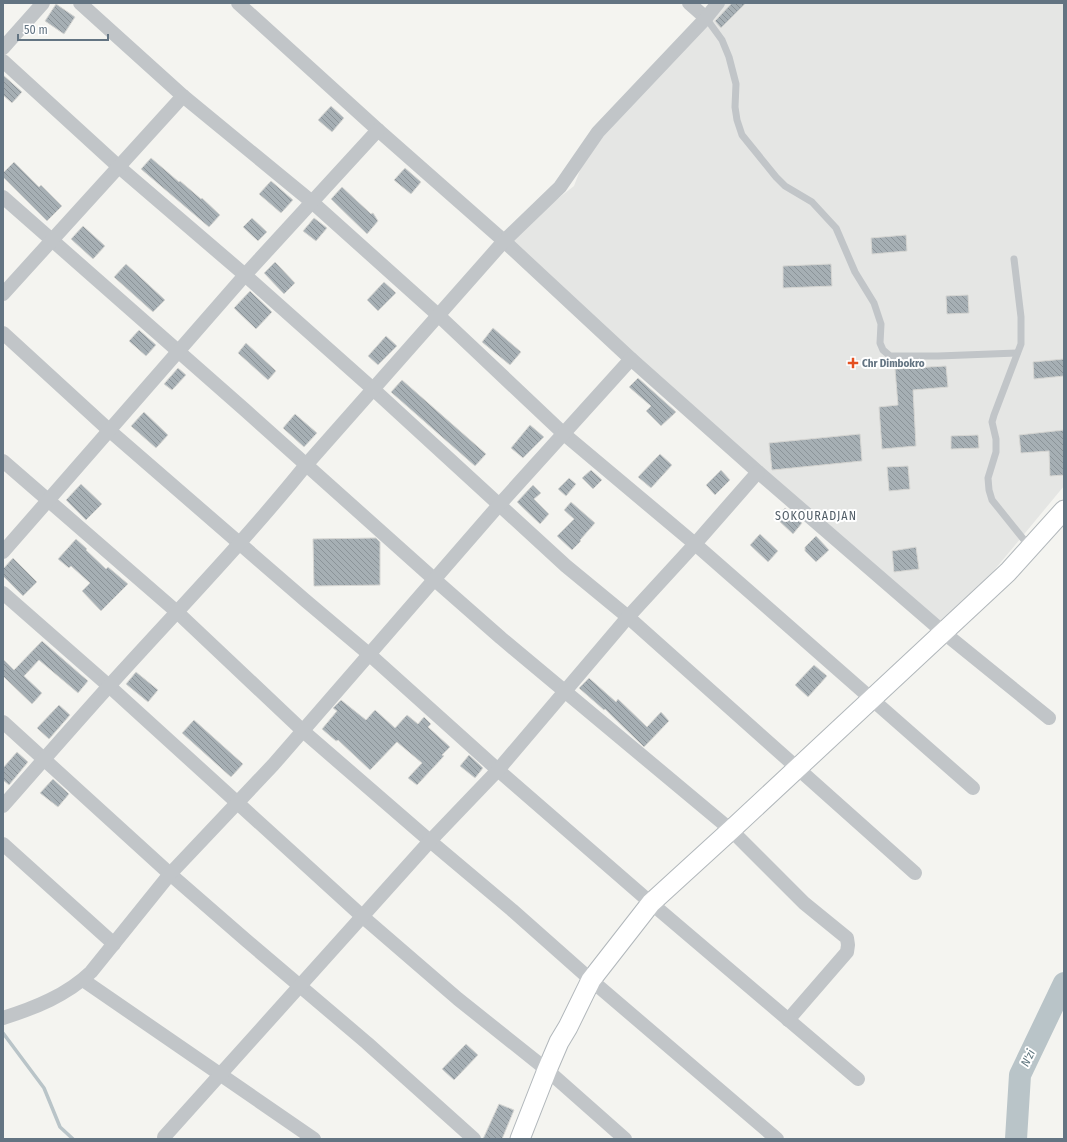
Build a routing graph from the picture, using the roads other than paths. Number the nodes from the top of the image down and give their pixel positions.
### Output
1 (43, 3) edge
2 (80, 3) edge
3 (238, 3) edge
4 (689, 3) edge
5 (718, 3) edge
6 (706, 18) junction
7 (3, 48) edge
8 (3, 61) edge
9 (183, 96) junction
10 (378, 130) junction
11 (119, 167) junction
12 (3, 197) edge
13 (312, 202) junction
14 (52, 241) junction
15 (504, 241) junction
16 (1014, 259) dead end
17 (245, 275) junction
18 (3, 294) edge
19 (438, 315) junction
20 (3, 333) edge
21 (179, 352) junction
22 (1017, 353) junction
23 (631, 359) junction
24 (373, 389) junction
25 (110, 432) junction
26 (564, 434) junction
27 (3, 461) edge
28 (306, 465) junction
29 (758, 472) junction
30 (49, 500) junction
31 (499, 505) junction
32 (1064, 510) edge
33 (239, 542) junction
34 (695, 544) junction
35 (1030, 547) junction
36 (3, 552) edge
37 (435, 580) junction
38 (3, 593) edge
39 (178, 612) junction
40 (628, 617) junction
41 (943, 632) junction
42 (370, 655) junction
43 (110, 686) junction
44 (565, 691) junction
45 (872, 699) junction
46 (1050, 718) dead end
47 (3, 722) edge
48 (303, 731) junction
49 (45, 759) junction
50 (799, 767) junction
51 (498, 770) junction
52 (973, 788) dead end
53 (237, 803) junction
54 (3, 806) edge
55 (731, 830) junction
56 (430, 841) junction
57 (3, 844) edge
58 (915, 872) dead end
59 (170, 874) junction
60 (651, 903) junction
61 (363, 917) junction
62 (114, 944) junction
63 (83, 980) junction
64 (591, 980) junction
65 (300, 986) junction
66 (3, 1018) edge
67 (788, 1020) junction
68 (547, 1070) junction
69 (220, 1076) junction
70 (858, 1079) dead end
71 (164, 1137) dead end
72 (314, 1139) edge
73 (474, 1139) edge
74 (520, 1139) edge
75 (625, 1139) edge
76 (777, 1139) edge

1 - 7 street
2 - 9 street
3 - 10 street
4 - 6 street
5 - 6 street
6 - 15 street
6 - 22 lane
8 - 11 street
9 - 11 street
9 - 13 street
10 - 13 street
10 - 15 street
11 - 14 street
11 - 17 street
12 - 14 street
13 - 17 street
13 - 19 street
14 - 18 street
14 - 21 street
15 - 19 street
15 - 23 street
16 - 22 lane
17 - 21 street
17 - 24 street
19 - 24 street
19 - 26 street
20 - 25 street
21 - 25 street
21 - 28 street
22 - 35 lane
23 - 26 street
23 - 29 street
24 - 28 street
24 - 31 street
25 - 30 street
25 - 33 street
26 - 31 street
26 - 34 street
27 - 30 street
28 - 33 street
28 - 37 street
29 - 34 street
29 - 41 street
30 - 36 street
30 - 39 street
31 - 37 street
31 - 40 street
32 - 35 main road
33 - 39 street
33 - 42 street
34 - 40 street
34 - 45 street
35 - 41 main road
37 - 42 street
37 - 44 street
38 - 43 street
39 - 43 street
39 - 48 street
40 - 44 street
40 - 50 street
41 - 45 main road
41 - 46 street
42 - 48 street
42 - 51 street
43 - 49 street
43 - 53 street
44 - 51 street
44 - 55 street
45 - 50 main road
45 - 52 street
47 - 49 street
48 - 53 street
48 - 56 street
49 - 54 street
49 - 59 street
50 - 55 main road
50 - 58 street
51 - 56 street
51 - 60 street
53 - 59 street
53 - 61 street
55 - 60 main road
55 - 67 street
56 - 61 street
56 - 64 street
57 - 62 street
59 - 62 street
59 - 65 street
60 - 64 main road
60 - 67 street
61 - 65 street
61 - 68 street
62 - 63 street
63 - 66 street
63 - 69 street
64 - 68 main road
64 - 76 street
65 - 69 street
65 - 73 street
67 - 70 street
68 - 74 main road
68 - 75 street
69 - 71 street
69 - 72 street

